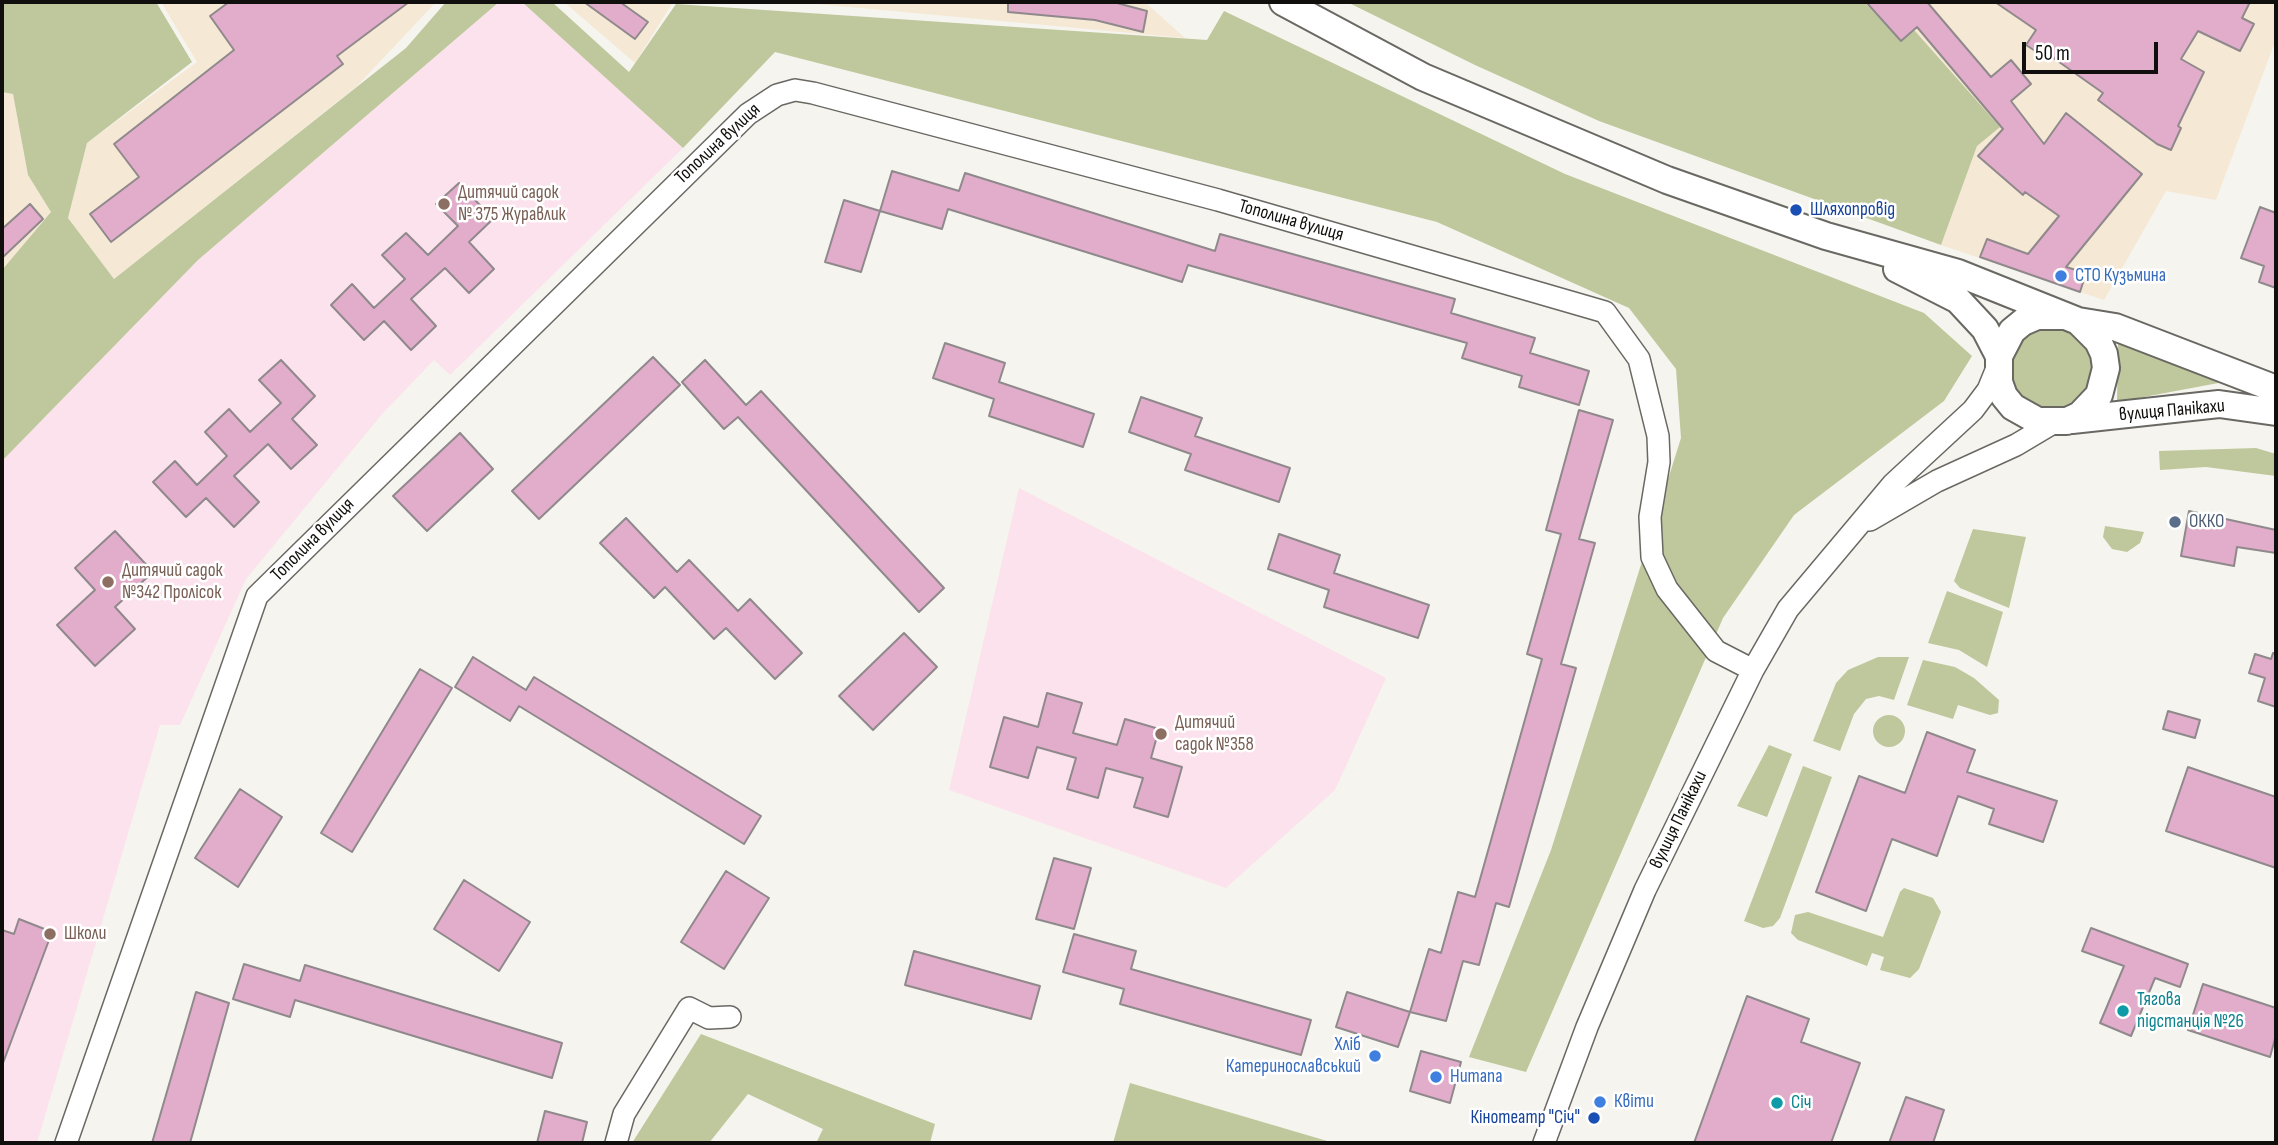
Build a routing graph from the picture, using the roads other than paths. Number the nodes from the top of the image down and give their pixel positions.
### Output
1 (1283, 2) edge
2 (1826, 236) junction
3 (2072, 319) junction
4 (1998, 362) junction
5 (2276, 389) edge
6 (2276, 412) edge
7 (2060, 422) junction
8 (1862, 524) junction
9 (1754, 670) junction
10 (730, 1017) dead end
11 (66, 1143) edge
12 (616, 1143) edge
13 (1544, 1143) edge

1 - 2 main road
2 - 3 main road
2 - 4 main road
3 - 4 main road
3 - 5 main road, вулиця Панікахи
3 - 7 main road
4 - 7 main road
4 - 8 street, вулиця Панікахи
6 - 7 main road, вулиця Панікахи
7 - 8 street, вулиця Панікахи
8 - 9 street, вулиця Панікахи
9 - 11 street, Тополина вулиця
9 - 13 street, вулиця Панікахи
10 - 12 street

